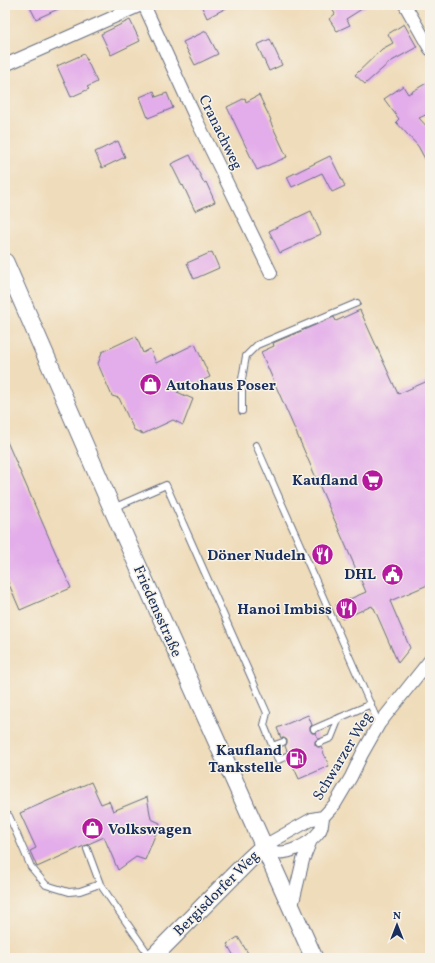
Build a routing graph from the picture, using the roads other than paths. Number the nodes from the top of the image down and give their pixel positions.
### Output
1 (141, 5) edge
2 (144, 5) edge
3 (405, 5) edge
4 (430, 50) edge
5 (5, 65) edge
6 (5, 262) edge
7 (271, 273) dead end
8 (357, 303) dead end
9 (242, 411) dead end
10 (256, 445) dead end
11 (112, 508) junction
12 (430, 660) edge
13 (371, 704) junction
14 (339, 718) junction
15 (379, 724) junction
16 (314, 729) dead end
17 (283, 742) dead end
18 (320, 743) dead end
19 (272, 746) junction
20 (289, 756) dead end
21 (9, 816) dead end
22 (323, 817) junction
23 (311, 840) junction
24 (264, 846) junction
25 (87, 849) dead end
26 (100, 884) junction
27 (292, 906) junction
28 (151, 958) edge
29 (314, 958) edge

1 - 5 street
2 - 7 street, Cranachweg
3 - 4 street
6 - 11 street, Friedensstraße
8 - 9 lane
10 - 13 lane
11 - 19 lane
11 - 24 street, Friedensstraße
12 - 15 street, Schwarzer Weg
13 - 14 lane
13 - 15 lane
14 - 16 lane
14 - 18 lane
15 - 22 street, Schwarzer Weg
17 - 19 lane
19 - 20 lane
21 - 26 lane
22 - 23 street
22 - 24 street, Schwarzer Weg
23 - 24 street
23 - 27 street
24 - 27 street, Friedensstraße
24 - 28 street, Bergisdorfer Weg
25 - 26 lane
26 - 28 lane
27 - 29 street, Friedensstraße

